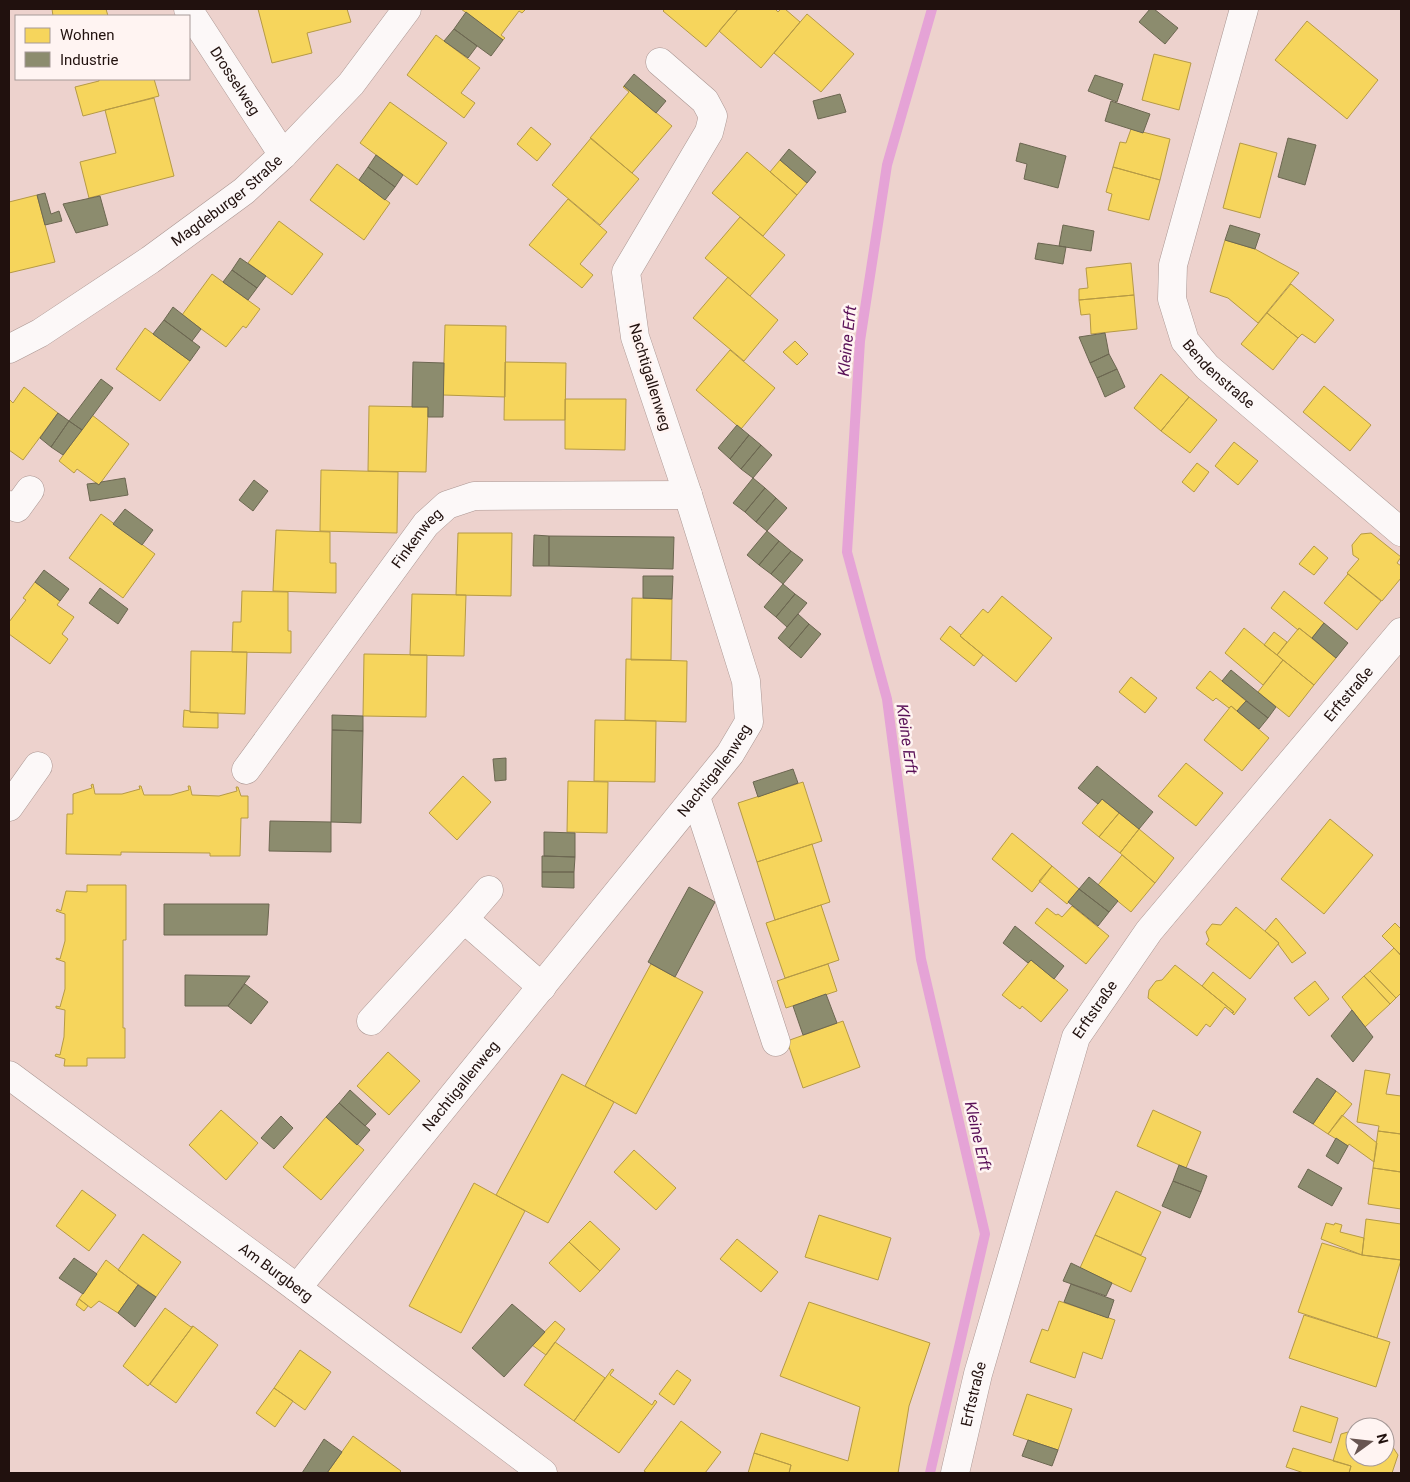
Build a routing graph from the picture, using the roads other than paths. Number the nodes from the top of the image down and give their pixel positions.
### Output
1 (188, 9) edge
2 (407, 9) edge
3 (1244, 9) edge
4 (660, 62) dead end
5 (282, 154) junction
6 (9, 349) edge
7 (688, 495) junction
8 (1401, 532) edge
9 (1401, 632) edge
10 (38, 766) dead end
11 (246, 770) dead end
12 (696, 797) junction
13 (9, 807) edge
14 (489, 890) dead end
15 (464, 919) junction
16 (542, 986) junction
17 (371, 1021) dead end
18 (776, 1042) dead end
19 (9, 1075) edge
20 (297, 1288) junction
21 (543, 1473) edge
22 (955, 1473) edge

1 - 5 street, Drosselweg
2 - 5 street, Magdeburger Straße
3 - 8 street, Bendenstraße
4 - 7 street, Nachtigallenweg
5 - 6 street, Magdeburger Straße
7 - 11 street, Finkenweg
7 - 12 street, Nachtigallenweg
9 - 22 street, Erftstraße
10 - 13 street
12 - 16 street, Nachtigallenweg
12 - 18 street
14 - 15 street
15 - 16 street
15 - 17 street
16 - 20 street, Nachtigallenweg
19 - 20 street, Am Burgberg
20 - 21 street, Am Burgberg

